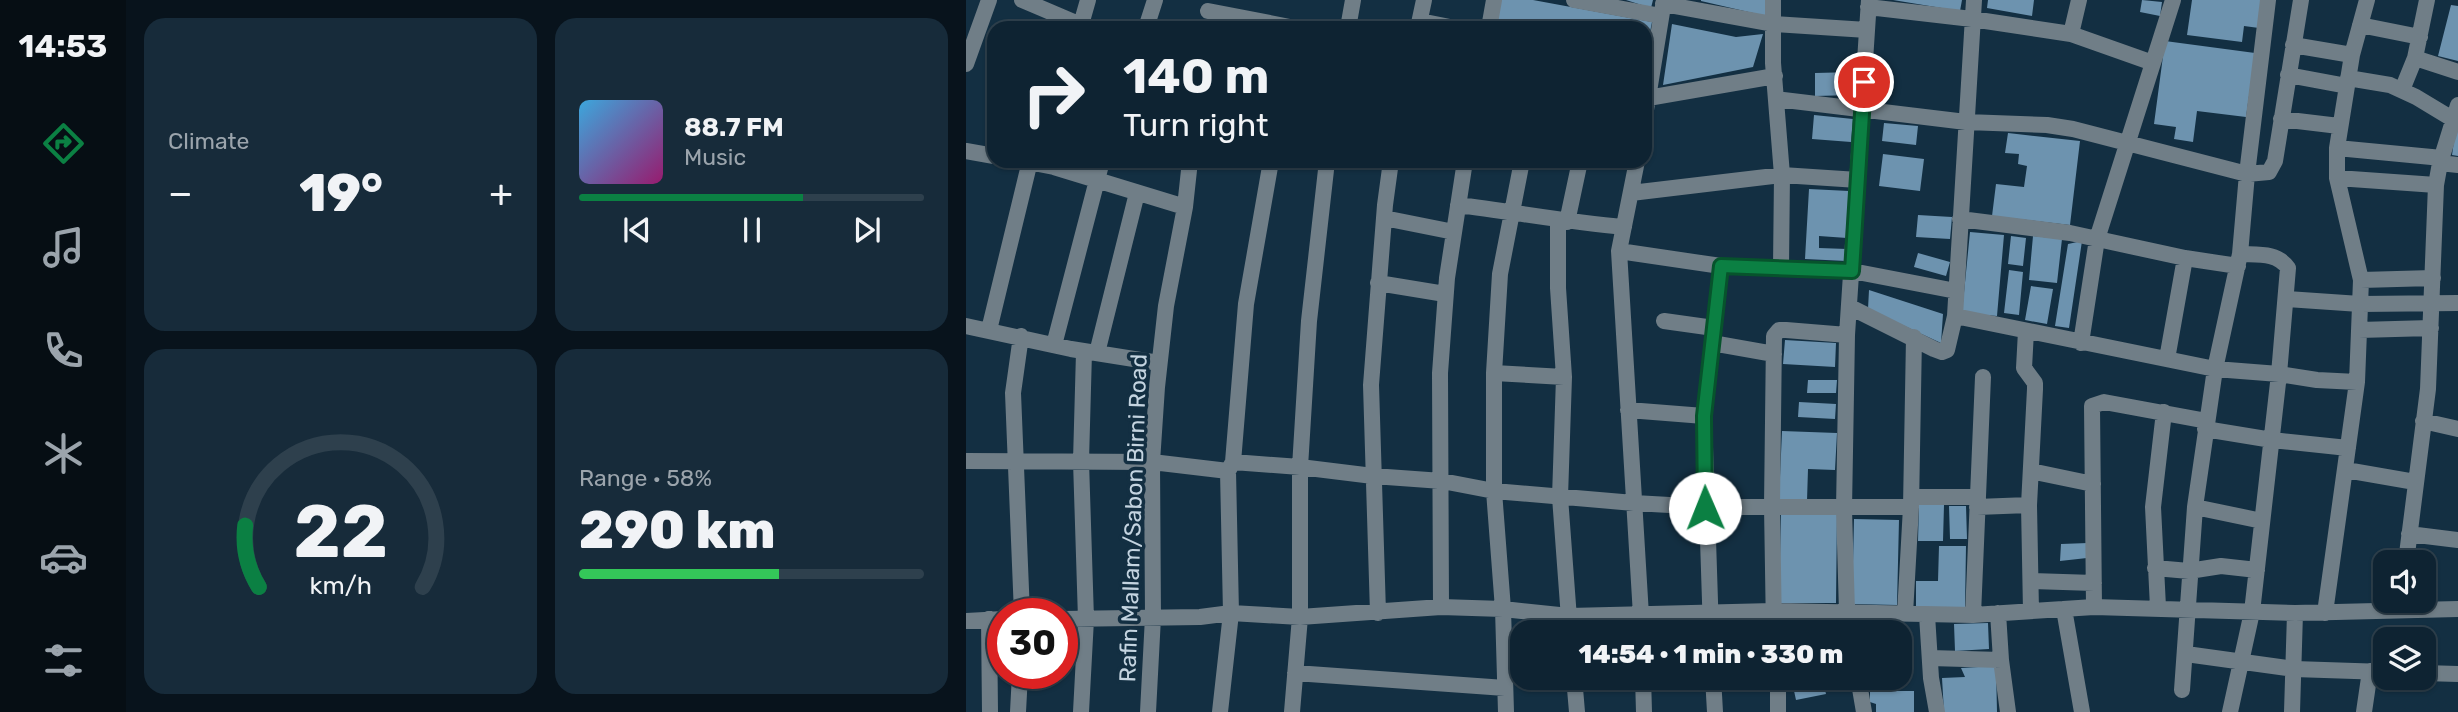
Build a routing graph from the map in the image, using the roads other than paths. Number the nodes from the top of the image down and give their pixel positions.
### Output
1 (989, 0) edge
2 (1022, 0) edge
3 (1088, 0) edge
4 (1155, 0) edge
5 (1353, 0) edge
6 (1424, 0) edge
7 (1494, 0) edge
8 (1574, 0) edge
9 (1773, 0) edge
10 (1974, 0) edge
11 (2079, 0) edge
12 (2173, 0) edge
13 (2268, 0) edge
14 (2301, 0) edge
15 (2367, 0) edge
16 (2427, 0) edge
17 (1611, 3) edge
18 (1868, 4) edge
19 (1208, 5) edge
20 (1663, 7) edge
21 (1972, 19) junction
22 (1069, 21) edge
23 (1084, 21) edge
24 (1148, 21) edge
25 (1267, 21) edge
26 (1349, 21) edge
27 (1420, 21) edge
28 (1490, 21) edge
29 (1773, 24) junction
30 (2360, 25) junction
31 (1867, 30) junction
32 (2071, 34) junction
33 (2420, 37) junction
34 (2293, 45) junction
35 (1652, 52) edge
36 (2352, 55) junction
37 (2415, 58) junction
38 (2153, 63) junction
39 (966, 64) edge
40 (2458, 72) edge
41 (2288, 75) junction
42 (1775, 76) junction
43 (2347, 82) junction
44 (2402, 90) junction
45 (1652, 97) edge
46 (1776, 99) junction
47 (1862, 108) junction
48 (2457, 115) edge
49 (2281, 119) junction
50 (1966, 121) junction
51 (2339, 126) junction
52 (2128, 141) junction
53 (2337, 148) junction
54 (966, 151) edge
55 (987, 155) edge
56 (2441, 160) junction
57 (2458, 165) edge
58 (1025, 168) edge
59 (1052, 168) edge
60 (1100, 168) edge
61 (1189, 168) edge
62 (1270, 168) edge
63 (1326, 168) edge
64 (1390, 168) edge
65 (1464, 168) edge
66 (1520, 168) edge
67 (1578, 168) edge
68 (1636, 168) edge
69 (2247, 174) junction
70 (1782, 175) junction
71 (2337, 178) junction
72 (1096, 180) junction
73 (1858, 180) junction
74 (2436, 185) junction
75 (1137, 193) junction
76 (1631, 194) junction
77 (1458, 205) junction
78 (1185, 207) junction
79 (1511, 211) junction
80 (1384, 218) junction
81 (1960, 219) junction
82 (1562, 221) junction
83 (1624, 228) junction
84 (1454, 232) junction
85 (2097, 239) junction
86 (1619, 251) junction
87 (2185, 258) junction
88 (2239, 260) junction
89 (1721, 266) junction
90 (1781, 267) junction
91 (1852, 271) junction
92 (2433, 278) junction
93 (2361, 280) junction
94 (1378, 283) junction
95 (1956, 291) junction
96 (1446, 294) junction
97 (2287, 299) junction
98 (2432, 302) junction
99 (2458, 303) edge
100 (2360, 304) junction
101 (1850, 307) junction
102 (1955, 316) junction
103 (1664, 321) dead end
104 (966, 326) edge
105 (2431, 328) junction
106 (989, 330) junction
107 (2359, 330) junction
108 (2026, 331) junction
109 (966, 332) edge
110 (1847, 335) junction
111 (1021, 336) junction
112 (1713, 336) junction
113 (1914, 337) junction
114 (2081, 343) junction
115 (1054, 345) junction
116 (1091, 352) junction
117 (1774, 354) junction
118 (2167, 359) junction
119 (1159, 363) junction
120 (2216, 369) junction
121 (1494, 373) junction
122 (2279, 374) junction
123 (1564, 377) junction
124 (1983, 377) dead end
125 (2357, 382) junction
126 (1628, 410) junction
127 (2164, 412) junction
128 (1704, 416) junction
129 (2423, 421) junction
130 (2206, 425) junction
131 (2458, 429) edge
132 (2272, 440) junction
133 (2348, 448) junction
134 (966, 461) edge
135 (1015, 461) junction
136 (1081, 461) junction
137 (1152, 462) junction
138 (1230, 467) junction
139 (1300, 467) junction
140 (2346, 470) junction
141 (2031, 471) junction
142 (1373, 477) junction
143 (1441, 481) junction
144 (2415, 482) junction
145 (2092, 484) junction
146 (1494, 491) junction
147 (1560, 497) junction
148 (1911, 502) junction
149 (1977, 502) junction
150 (1634, 503) junction
151 (2029, 505) junction
152 (1772, 506) junction
153 (2195, 507) junction
154 (1705, 508) junction
155 (1844, 509) junction
156 (2263, 521) junction
157 (2409, 534) junction
158 (2458, 540) edge
159 (2407, 550) edge
160 (2155, 568) junction
161 (2257, 570) junction
162 (2189, 571) junction
163 (2032, 581) junction
164 (2094, 583) junction
165 (1022, 598) edge
166 (1441, 607) junction
167 (2094, 607) junction
168 (2158, 607) junction
169 (2436, 608) edge
170 (1503, 609) junction
171 (2064, 609) junction
172 (2373, 609) edge
173 (2458, 609) edge
174 (1773, 611) junction
175 (2031, 611) junction
176 (2188, 611) junction
177 (1847, 612) junction
178 (2252, 612) junction
179 (1231, 613) junction
180 (1378, 613) junction
181 (1709, 613) junction
182 (1998, 613) junction
183 (2325, 613) junction
184 (1905, 614) junction
185 (2295, 614) junction
186 (1642, 615) junction
187 (1927, 615) junction
188 (1973, 615) junction
189 (1153, 617) junction
190 (1300, 617) junction
191 (1078, 619) edge
192 (1086, 619) junction
193 (987, 620) edge
194 (1551, 620) edge
195 (1569, 620) edge
196 (1601, 620) edge
197 (1642, 620) edge
198 (1709, 620) edge
199 (1773, 620) edge
200 (1849, 620) edge
201 (966, 621) edge
202 (2186, 654) junction
203 (1930, 658) junction
204 (2001, 660) junction
205 (2241, 663) junction
206 (2294, 669) junction
207 (2373, 671) edge
208 (1295, 673) junction
209 (2436, 673) edge
210 (2458, 674) edge
211 (2373, 684) edge
212 (1505, 688) junction
213 (991, 689) edge
214 (1019, 689) edge
215 (1575, 690) edge
216 (1643, 690) edge
217 (1714, 690) edge
218 (1778, 690) edge
219 (1860, 690) edge
220 (2182, 690) dead end
221 (990, 712) edge
222 (1018, 712) edge
223 (1081, 712) edge
224 (1148, 712) edge
225 (1220, 712) edge
226 (1292, 712) edge
227 (1506, 712) edge
228 (1577, 712) edge
229 (1643, 712) edge
230 (1715, 712) edge
231 (1778, 712) edge
232 (1864, 712) edge
233 (1937, 712) edge
234 (2008, 712) edge
235 (2082, 712) edge
236 (2230, 712) edge
237 (2292, 712) edge
238 (2364, 712) edge

1 - 39 street
2 - 22 street
3 - 23 street
4 - 24 street
5 - 26 street
6 - 27 street
7 - 28 street
8 - 17 street
9 - 29 street
10 - 21 street
11 - 32 street
12 - 38 street
13 - 69 street
14 - 34 street
15 - 30 street
16 - 33 street
17 - 20 street
18 - 21 street
18 - 31 street
19 - 25 street
20 - 29 street
20 - 35 street
21 - 32 street
21 - 50 street
29 - 31 street
29 - 42 street
30 - 33 street
30 - 36 street
31 - 47 street
32 - 38 street
33 - 37 street
34 - 36 street
34 - 41 street
36 - 43 street
37 - 40 street
37 - 44 street
38 - 52 street
41 - 43 street
41 - 49 street
42 - 45 street
42 - 46 street
43 - 44 street
43 - 51 street
44 - 48 street
46 - 47 street
46 - 70 street
47 - 50 street
47 - 73 street
48 - 56 street
49 - 51 street
49 - 69 street
50 - 52 street
50 - 81 street
51 - 53 street
52 - 69 street
52 - 85 street
53 - 56 street
53 - 71 street
54 - 55 street
56 - 57 street
56 - 74 street
58 - 106 street
59 - 72 street
60 - 72 street
61 - 78 street, Rafin Mallam/Sabon Birni Road
62 - 138 street
63 - 139 street
64 - 80 street
65 - 77 street
66 - 79 street
67 - 82 street
68 - 76 street
69 - 88 street
70 - 73 street
70 - 76 street
70 - 90 street
71 - 74 street
71 - 93 street
72 - 75 street
72 - 115 street
73 - 91 street
74 - 92 street
75 - 78 street
75 - 116 street
76 - 83 street
77 - 79 street
77 - 84 street
78 - 119 street, Rafin Mallam/Sabon Birni Road
79 - 82 street
79 - 121 street
80 - 84 street
80 - 94 street
81 - 85 street
81 - 95 street
82 - 83 street
82 - 123 street
83 - 86 street
84 - 96 street
85 - 87 street
85 - 114 street
86 - 89 street
86 - 126 street
87 - 88 street
87 - 118 street
88 - 97 street
88 - 120 street
89 - 90 street
89 - 112 street
90 - 91 street
91 - 95 street
91 - 101 street
92 - 93 street
92 - 98 street
93 - 100 street
94 - 96 street
94 - 142 street
95 - 102 street
96 - 143 street
97 - 100 street
97 - 122 street
98 - 99 street
98 - 100 street
98 - 105 street
100 - 107 street
101 - 110 street
101 - 113 street
102 - 108 street
102 - 113 street
103 - 112 street
104 - 106 street
104 - 109 street
105 - 107 street
105 - 129 street
106 - 111 street
107 - 125 street
108 - 114 street
108 - 141 street
110 - 117 street
110 - 155 street
111 - 115 street
111 - 135 street
112 - 117 street
112 - 128 street
113 - 148 street
114 - 118 street
115 - 116 street
116 - 119 street
116 - 136 street
117 - 152 street
118 - 120 street
119 - 137 street, Rafin Mallam/Sabon Birni Road
120 - 122 street
120 - 130 street
121 - 123 street
121 - 146 street
122 - 125 street
122 - 132 street
123 - 147 street
124 - 149 street
125 - 133 street
126 - 128 street
126 - 150 street
127 - 130 street
127 - 145 street
127 - 160 street
128 - 154 street
129 - 131 street
129 - 144 street
130 - 132 street
130 - 153 street
132 - 133 street
132 - 156 street
133 - 140 street
134 - 135 street
135 - 136 street
135 - 165 street
136 - 137 street
136 - 192 street
137 - 138 street
137 - 189 street, Rafin Mallam/Sabon Birni Road
138 - 139 street
138 - 179 street
139 - 142 street
139 - 190 street
140 - 144 street
140 - 183 street
141 - 145 street
141 - 151 street
142 - 143 street
142 - 180 street
143 - 146 street
143 - 166 street
144 - 157 street
145 - 164 street
146 - 147 street
146 - 170 street
147 - 150 street
147 - 195 street
148 - 149 street
148 - 155 street
148 - 184 street
149 - 151 street
149 - 188 street
150 - 154 street
150 - 186 street
151 - 163 street
152 - 154 street
152 - 155 street
152 - 174 street
153 - 156 street
153 - 162 street
154 - 181 street
155 - 177 street
156 - 161 street
157 - 158 street
157 - 159 street
160 - 162 street
160 - 168 street
161 - 162 street
161 - 178 street
162 - 176 street
163 - 164 street
163 - 175 street
164 - 167 street
166 - 170 street
166 - 180 street
167 - 168 street
167 - 171 street
168 - 176 street
169 - 173 street
170 - 194 street
170 - 212 street
171 - 175 street
171 - 235 street
172 - 183 street
174 - 177 street
174 - 181 street
174 - 199 street
175 - 182 street
176 - 178 street
176 - 202 street
177 - 184 street
177 - 200 street
178 - 185 street
178 - 205 street
179 - 189 street
179 - 190 street
179 - 225 street
180 - 190 street
181 - 186 street
181 - 198 street
182 - 188 street
182 - 204 street
183 - 185 street
184 - 187 street
185 - 206 street
186 - 196 street
186 - 197 street
187 - 188 street
187 - 203 street
189 - 192 street
189 - 224 street, Rafin Mallam/Sabon Birni Road
190 - 208 street
191 - 192 street
192 - 223 street
193 - 201 street
202 - 205 street
202 - 220 street
203 - 204 street
203 - 233 street
204 - 234 street
205 - 206 street
205 - 236 street
206 - 207 street
206 - 237 street
208 - 212 street
208 - 226 street
209 - 210 street
211 - 238 street
212 - 227 street
213 - 221 street
214 - 222 street
215 - 228 street
216 - 229 street
217 - 230 street
218 - 231 street
219 - 232 street

